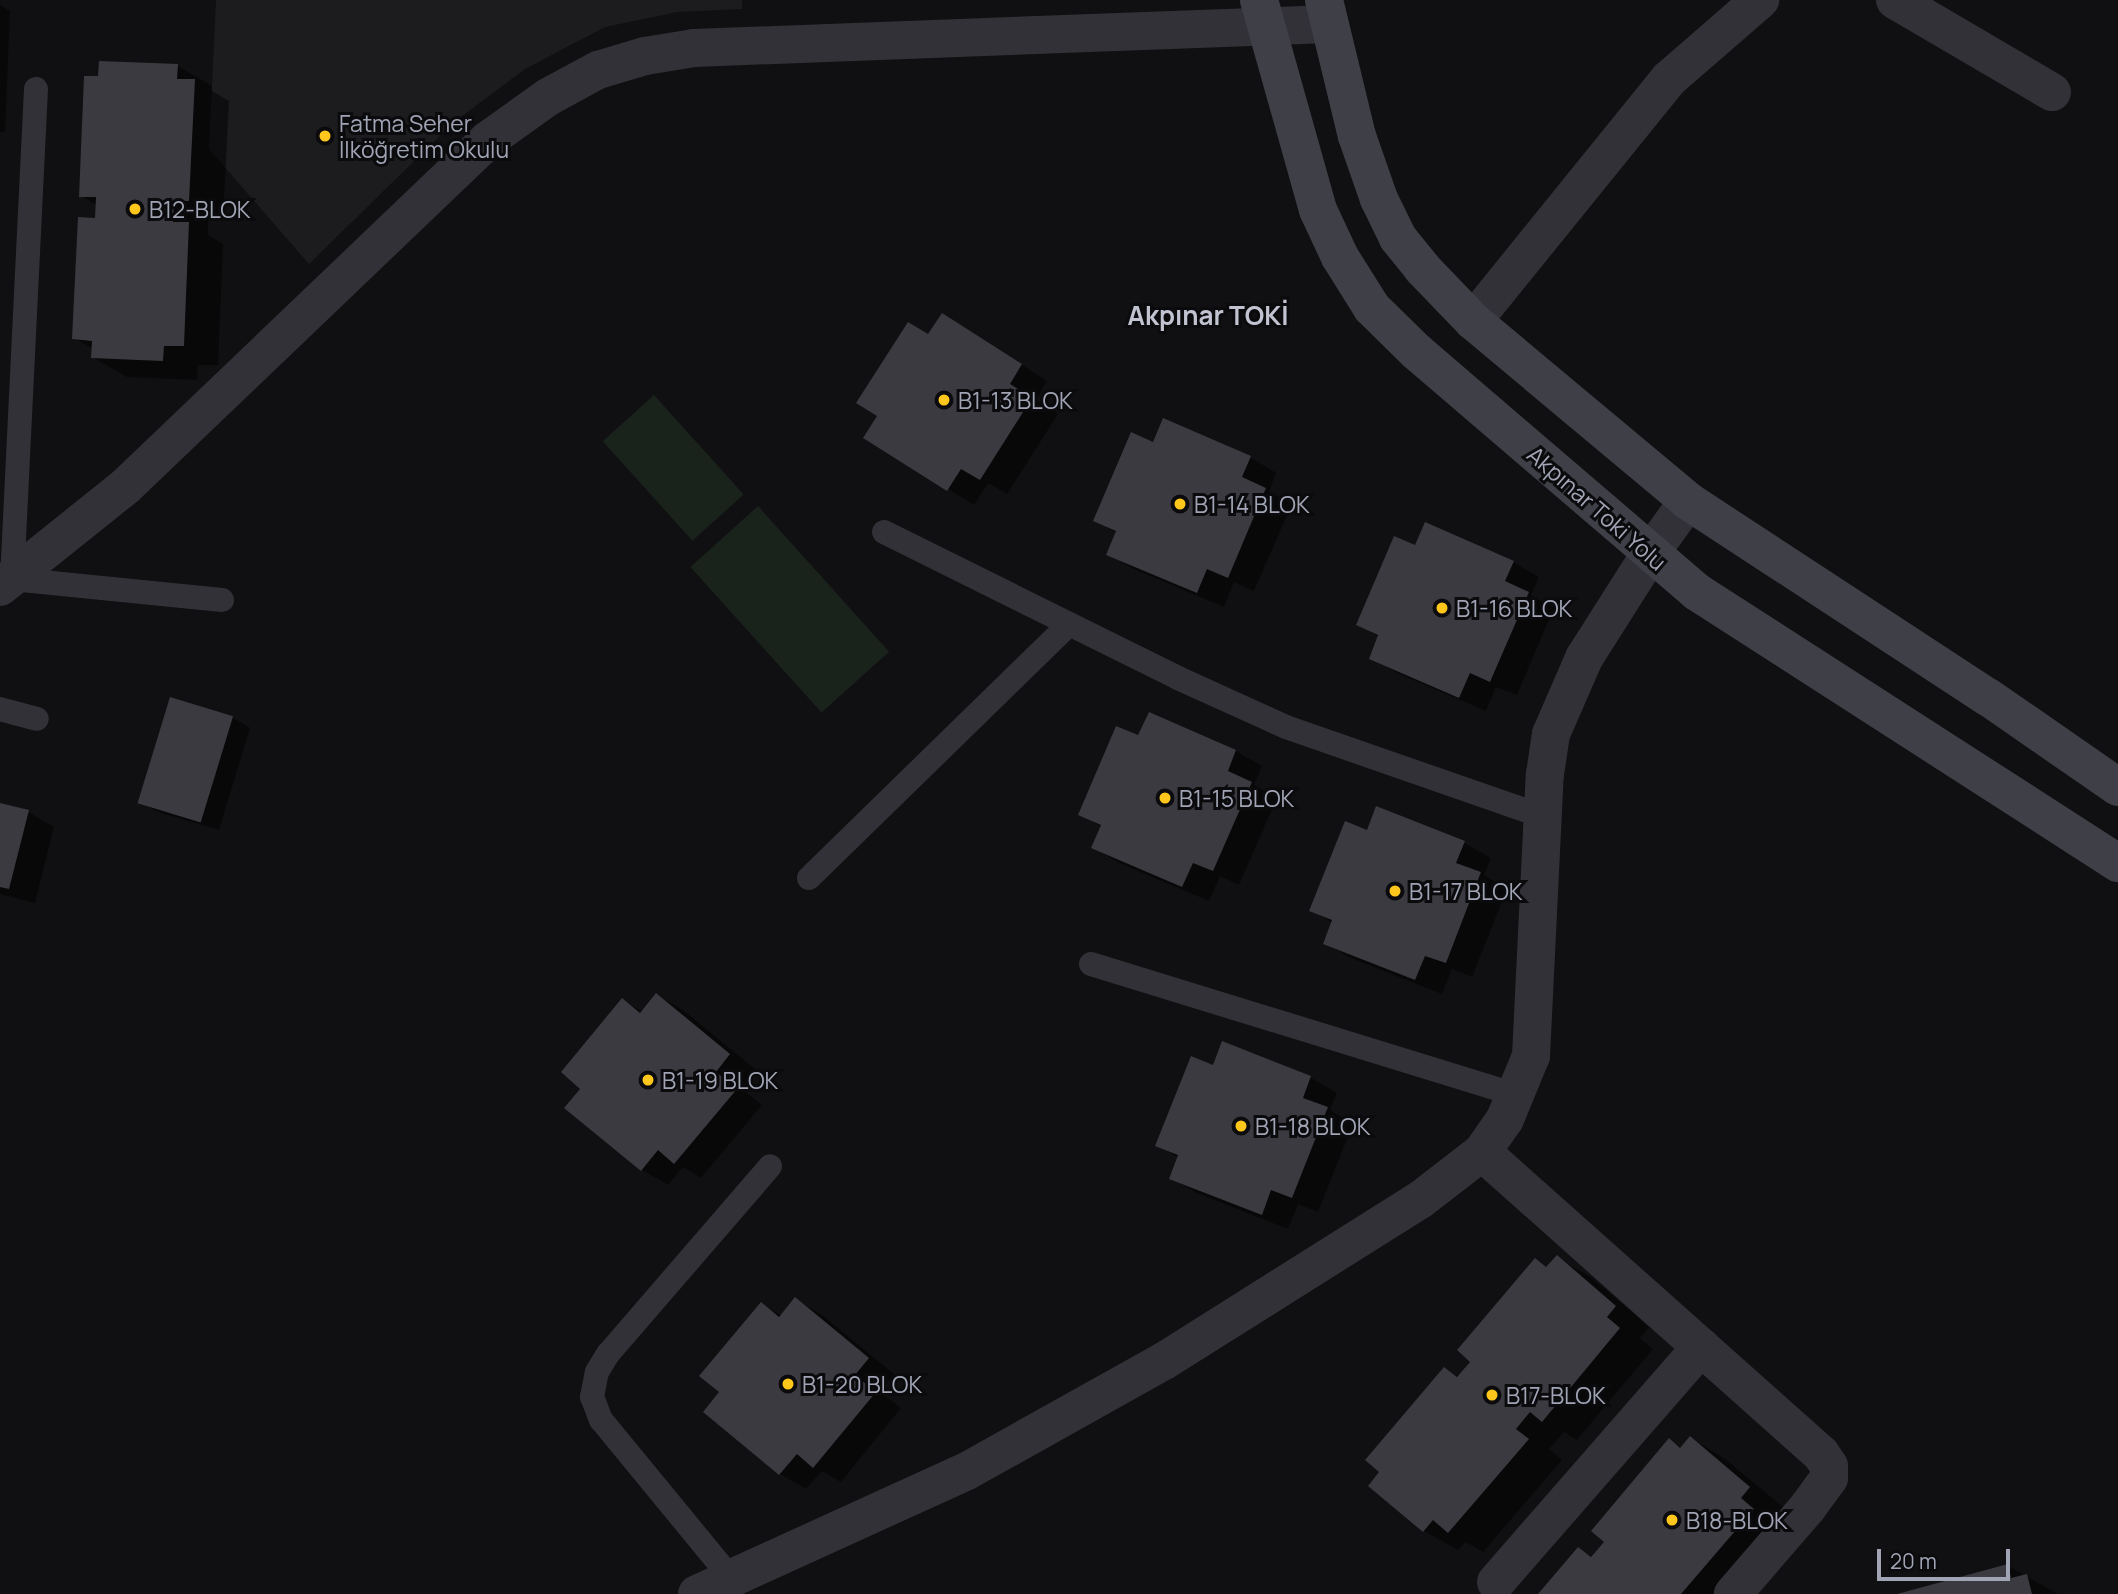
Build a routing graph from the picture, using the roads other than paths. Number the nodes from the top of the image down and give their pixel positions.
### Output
1 (1760, 0) edge
2 (1895, 0) edge
3 (1327, 12) edge
4 (1263, 13) edge
5 (36, 89) dead end
6 (2052, 92) dead end
7 (1473, 321) junction
8 (1688, 501) junction
9 (884, 532) dead end
10 (1650, 554) junction
11 (6, 583) edge
12 (222, 600) dead end
13 (1069, 624) junction
14 (0, 709) edge
15 (37, 719) dead end
16 (2118, 788) edge
17 (1544, 817) junction
18 (2118, 863) edge
19 (809, 878) dead end
20 (1091, 964) dead end
21 (1516, 1096) junction
22 (1482, 1152) junction
23 (770, 1166) dead end
24 (1701, 1347) junction
25 (731, 1578) junction
26 (1496, 1582) dead end
27 (696, 1594) edge
28 (1734, 1594) edge

1 - 7 street
2 - 6 street
3 - 4 street
3 - 7 main road
4 - 10 main road, Akpınar Toki Yolu
4 - 11 street
5 - 11 lane
7 - 8 main road
8 - 10 street
8 - 16 main road
9 - 13 lane
10 - 17 street
10 - 18 main road, Akpınar Toki Yolu
11 - 12 lane
13 - 17 lane
13 - 19 lane
14 - 15 lane
17 - 21 street
20 - 21 lane
21 - 22 street
22 - 24 street
22 - 25 street
23 - 25 lane
24 - 26 street
24 - 28 street
25 - 27 street

